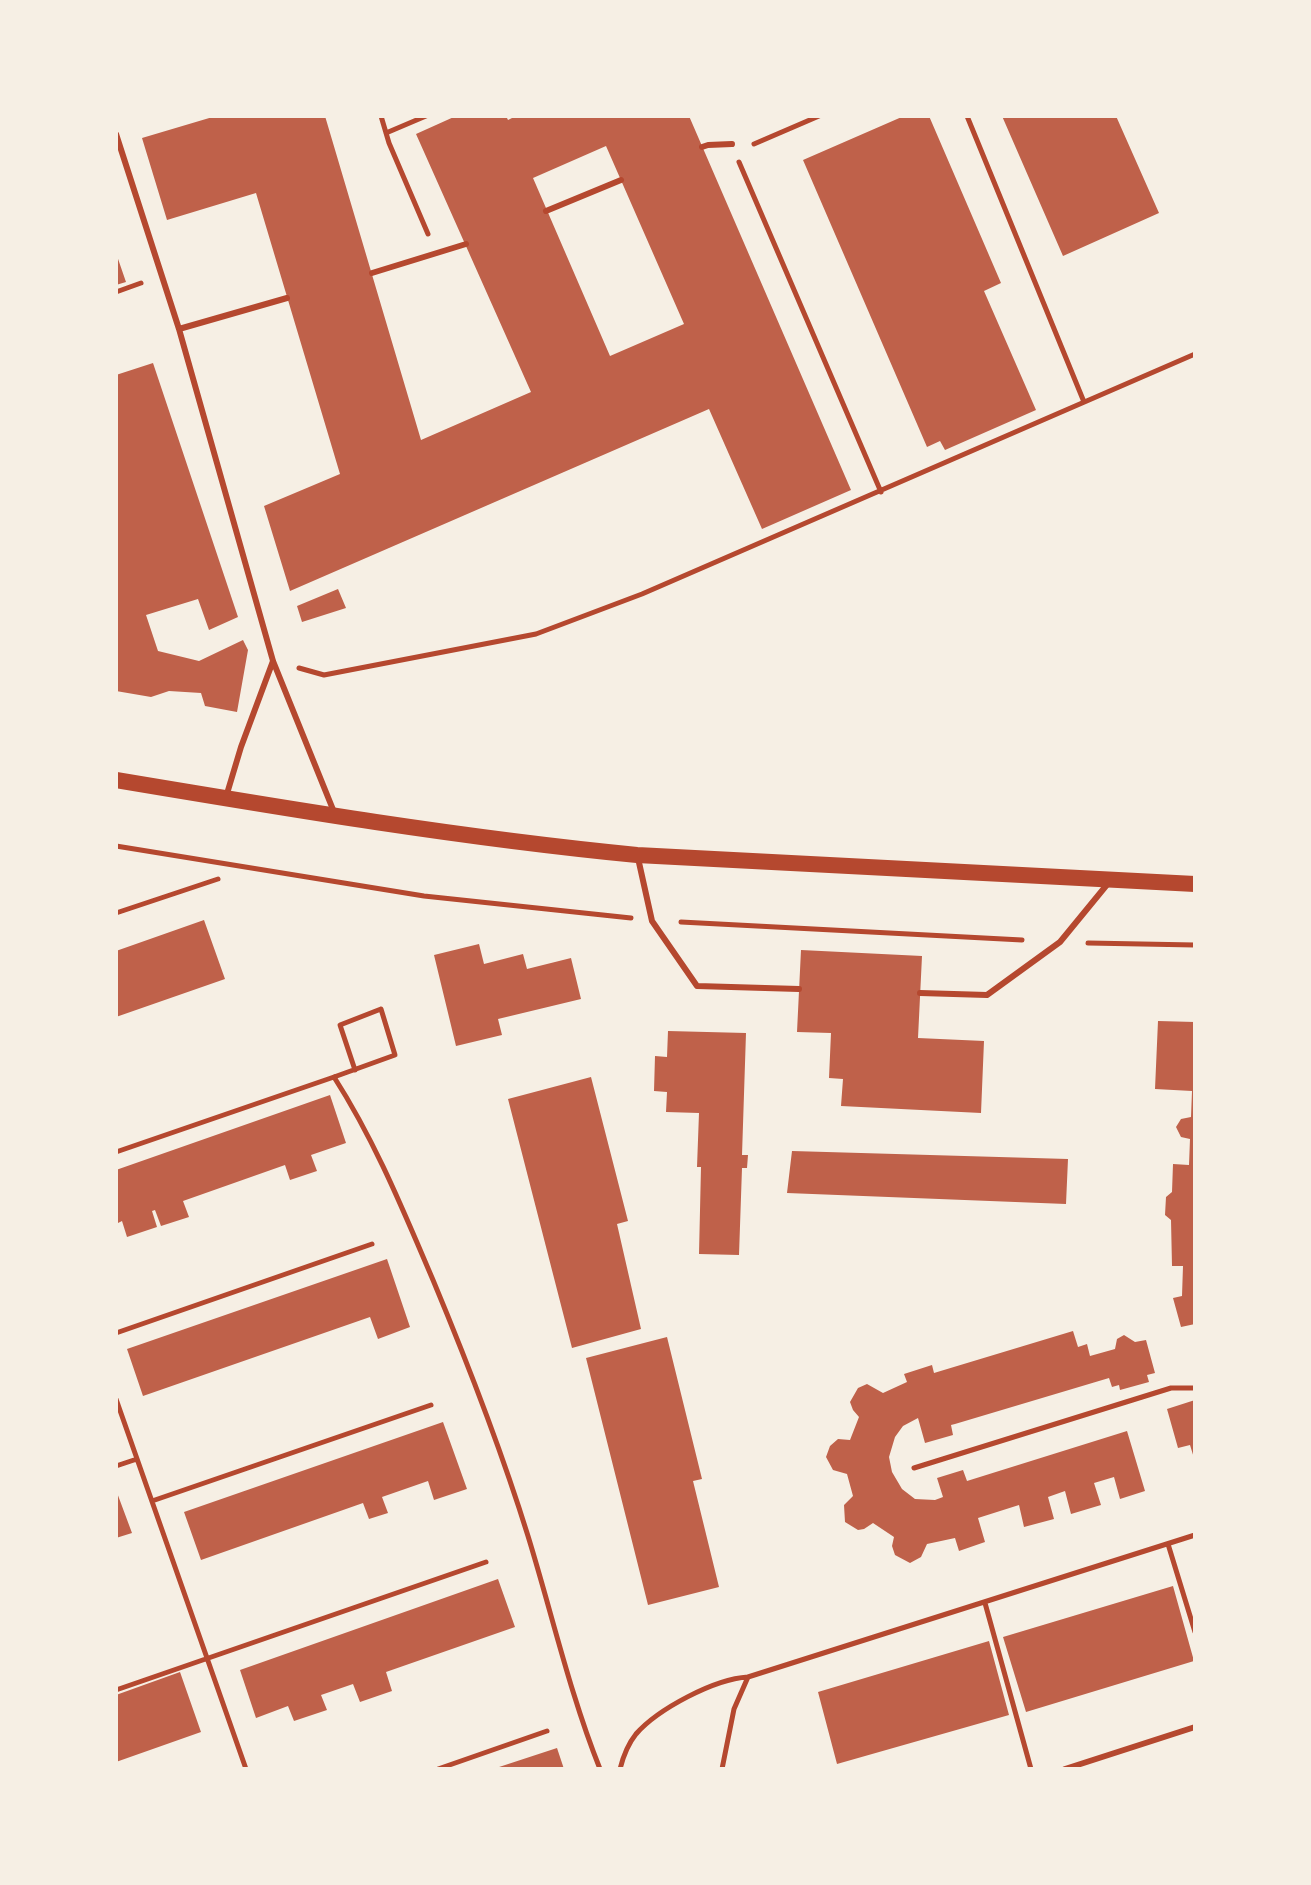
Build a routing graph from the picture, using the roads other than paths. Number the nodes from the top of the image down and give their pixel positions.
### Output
1 (116, 134) edge
2 (732, 144) road end
3 (702, 147) dead end
4 (621, 180) dead end
5 (546, 211) dead end
6 (466, 244) dead end
7 (372, 273) dead end
8 (287, 298) dead end
9 (179, 329) junction
10 (273, 661) junction
11 (116, 780) edge
12 (226, 797) junction
13 (336, 817) junction
14 (637, 855) junction
15 (1112, 879) junction
16 (1195, 884) edge
17 (799, 989) dead end
18 (920, 993) dead end
19 (1195, 1727) edge
20 (1065, 1769) edge

1 - 9 lane
2 - 3 lane
4 - 5 lane
6 - 7 lane
8 - 9 lane
9 - 10 lane
10 - 12 lane
10 - 13 lane
11 - 12 main road
12 - 13 main road
13 - 14 main road
14 - 15 main road
14 - 17 lane
15 - 16 main road
15 - 18 lane
19 - 20 lane

